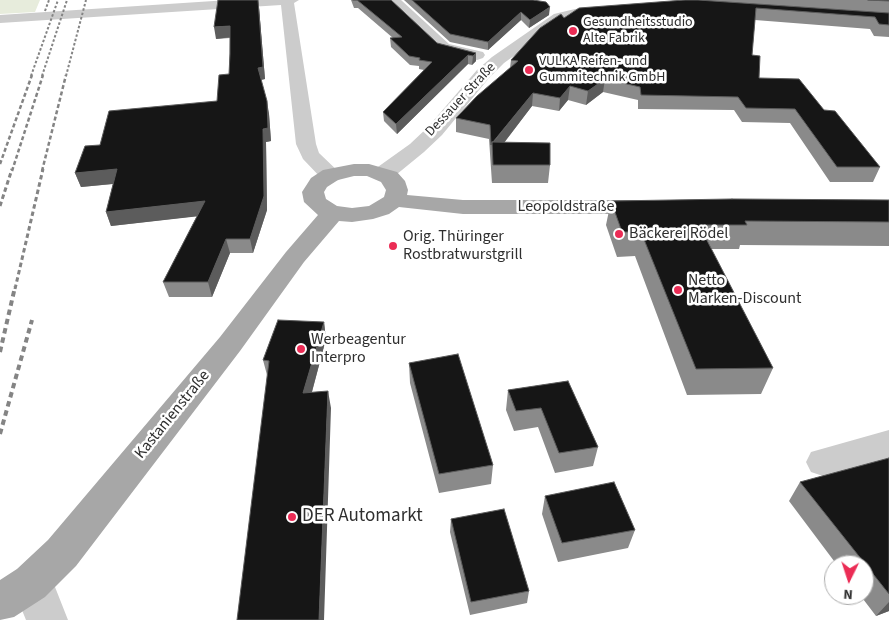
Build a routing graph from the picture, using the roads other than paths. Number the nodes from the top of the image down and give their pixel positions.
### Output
1 (287, 0) edge
2 (292, 0) edge
3 (393, 0) edge
4 (623, 10) edge
5 (0, 19) edge
6 (498, 60) junction
7 (383, 174) junction
8 (331, 175) junction
9 (394, 200) junction
10 (673, 207) edge
11 (333, 213) junction
12 (889, 444) edge
13 (823, 462) dead end
14 (16, 593) edge
15 (47, 620) edge

1 - 2 street
1 - 5 street
1 - 8 street
3 - 6 street
4 - 6 street, Dessauer Straße
6 - 7 street, Dessauer Straße
7 - 8 main road
7 - 9 main road
8 - 11 main road
9 - 10 main road, Leopoldstraße
9 - 11 main road
11 - 14 main road, Kastanienstraße
12 - 13 street
14 - 15 street

